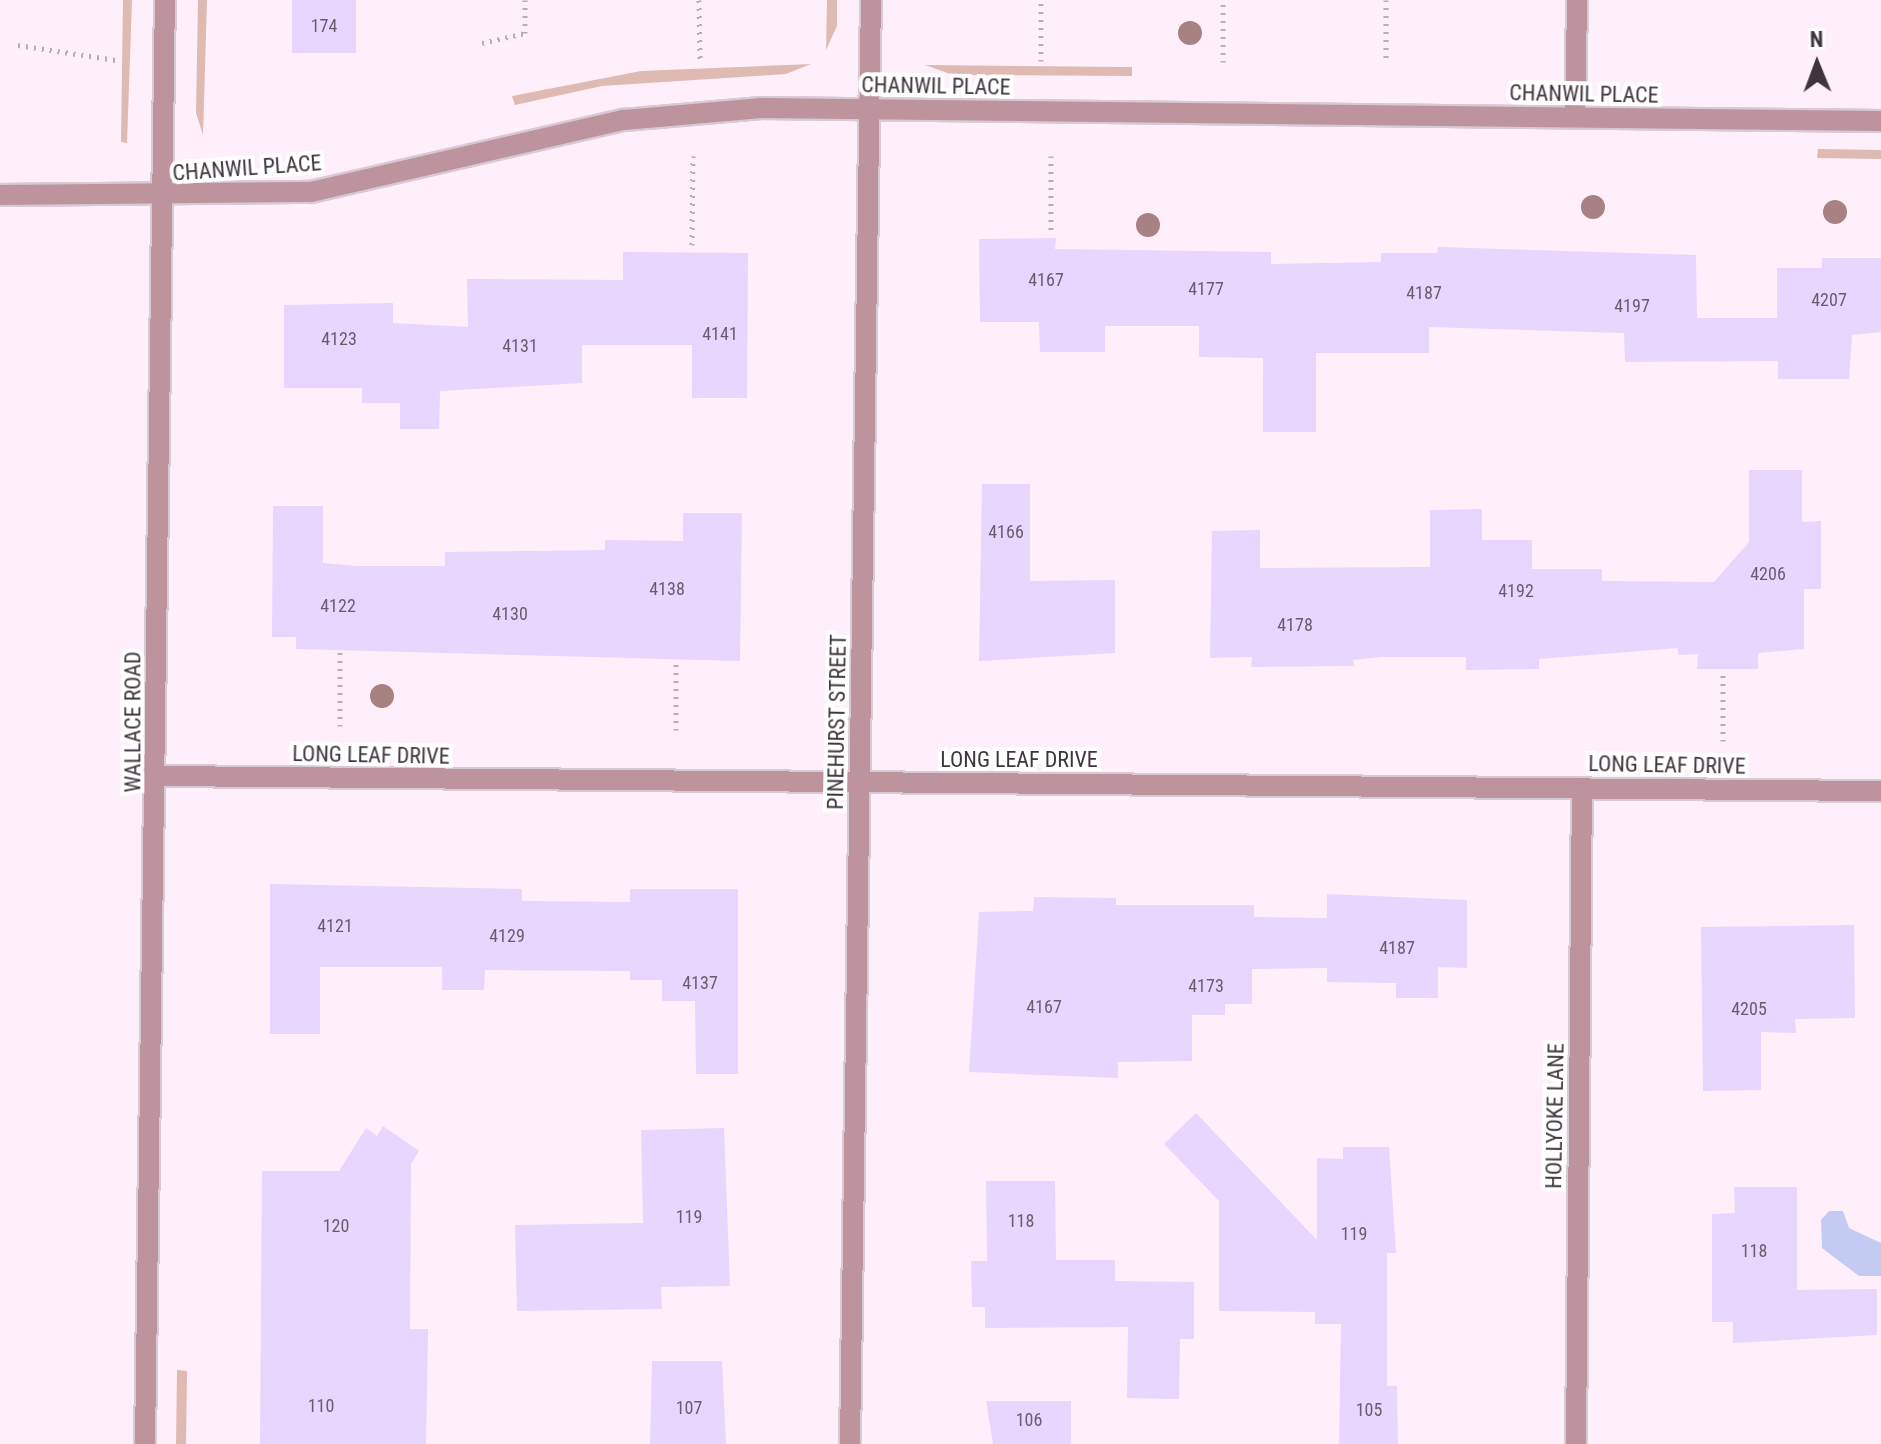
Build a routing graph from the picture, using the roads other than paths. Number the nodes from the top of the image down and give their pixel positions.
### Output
1 (165, 0) edge
2 (871, 0) edge
3 (1577, 0) edge
4 (869, 109) junction
5 (1575, 117) junction
6 (1881, 121) edge
7 (0, 195) edge
8 (162, 197) junction
9 (157, 776) junction
10 (861, 783) junction
11 (1582, 788) junction
12 (1881, 791) edge
13 (145, 1444) edge
14 (850, 1444) edge
15 (1576, 1444) edge

1 - 8 street, WALLACE ROAD
2 - 4 street, PINEHURST STREET
3 - 5 street
4 - 5 street, CHANWIL PLACE
4 - 8 street, CHANWIL PLACE
4 - 10 street, PINEHURST STREET
5 - 6 street, CHANWIL PLACE
7 - 8 street, CHANWIL PLACE
8 - 9 street, WALLACE ROAD
9 - 10 street, LONG LEAF DRIVE
9 - 13 street, WALLACE ROAD
10 - 11 street, LONG LEAF DRIVE
10 - 14 street, PINEHURST STREET
11 - 12 street, LONG LEAF DRIVE
11 - 15 street, HOLLYOKE LANE

